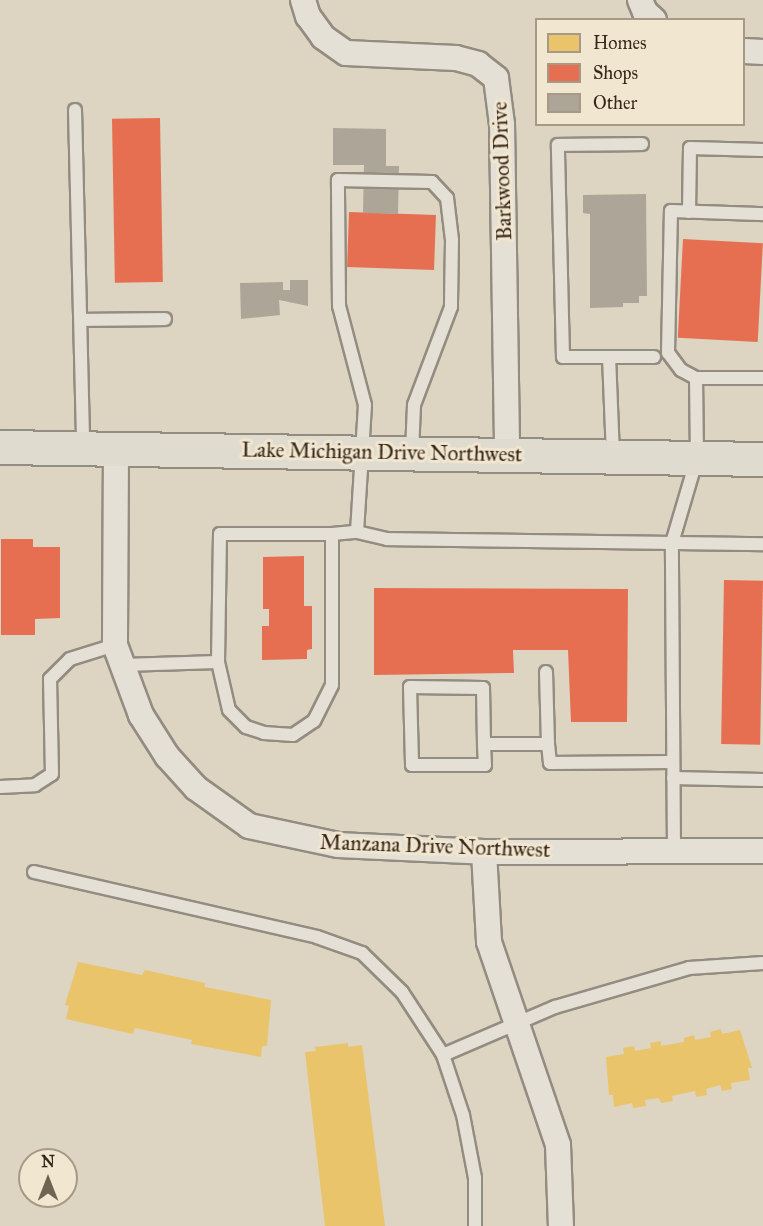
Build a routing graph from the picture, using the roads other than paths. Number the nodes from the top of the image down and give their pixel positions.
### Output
1 (303, 0) edge
2 (640, 0) edge
3 (652, 18) edge
4 (745, 51) edge
5 (763, 52) edge
6 (75, 110) dead end
7 (642, 144) dead end
8 (763, 150) edge
9 (688, 212) junction
10 (763, 214) edge
11 (165, 318) dead end
12 (81, 321) junction
13 (609, 357) junction
14 (654, 357) dead end
15 (696, 378) junction
16 (763, 378) edge
17 (0, 447) edge
18 (83, 448) junction
19 (116, 448) junction
20 (363, 451) junction
21 (412, 452) junction
22 (507, 454) junction
23 (613, 457) junction
24 (697, 458) junction
25 (763, 459) edge
26 (357, 532) junction
27 (332, 534) junction
28 (672, 543) junction
29 (763, 544) edge
30 (119, 655) junction
31 (218, 662) junction
32 (546, 672) dead end
33 (484, 744) junction
34 (548, 744) junction
35 (673, 762) junction
36 (673, 778) junction
37 (763, 780) edge
38 (0, 787) edge
39 (674, 851) junction
40 (763, 851) edge
41 (484, 852) junction
42 (34, 872) dead end
43 (763, 963) edge
44 (517, 1023) junction
45 (443, 1055) junction
46 (475, 1226) edge
47 (561, 1226) edge

1 - 22 street, Barkwood Drive
2 - 3 street
4 - 5 street
6 - 12 lane
7 - 13 lane
8 - 9 lane
9 - 10 lane
9 - 15 lane
11 - 12 lane
12 - 18 lane
13 - 14 lane
13 - 23 lane
15 - 16 lane
15 - 24 lane
17 - 18 highway, Lake Michigan Drive Northwest
18 - 19 highway, Lake Michigan Drive Northwest
19 - 20 highway, Lake Michigan Drive Northwest
19 - 30 street, Manzana Drive Northwest
20 - 21 highway, Lake Michigan Drive Northwest
20 - 21 lane
20 - 26 lane
21 - 22 highway, Lake Michigan Drive Northwest
22 - 23 highway, Lake Michigan Drive Northwest
23 - 24 highway, Lake Michigan Drive Northwest
24 - 25 highway, Lake Michigan Drive Northwest
24 - 28 lane
26 - 27 lane
26 - 28 lane
27 - 31 lane
27 - 31 lane
28 - 29 lane
28 - 35 lane
30 - 31 lane
30 - 38 lane
30 - 41 street, Manzana Drive Northwest
32 - 34 lane
33 - 33 lane
33 - 34 lane
34 - 35 lane
35 - 36 lane
36 - 37 lane
36 - 39 lane
39 - 40 street, Manzana Drive Northwest
39 - 41 street, Manzana Drive Northwest
41 - 44 street
42 - 45 lane
43 - 44 lane
44 - 45 lane
44 - 47 street
45 - 46 lane

